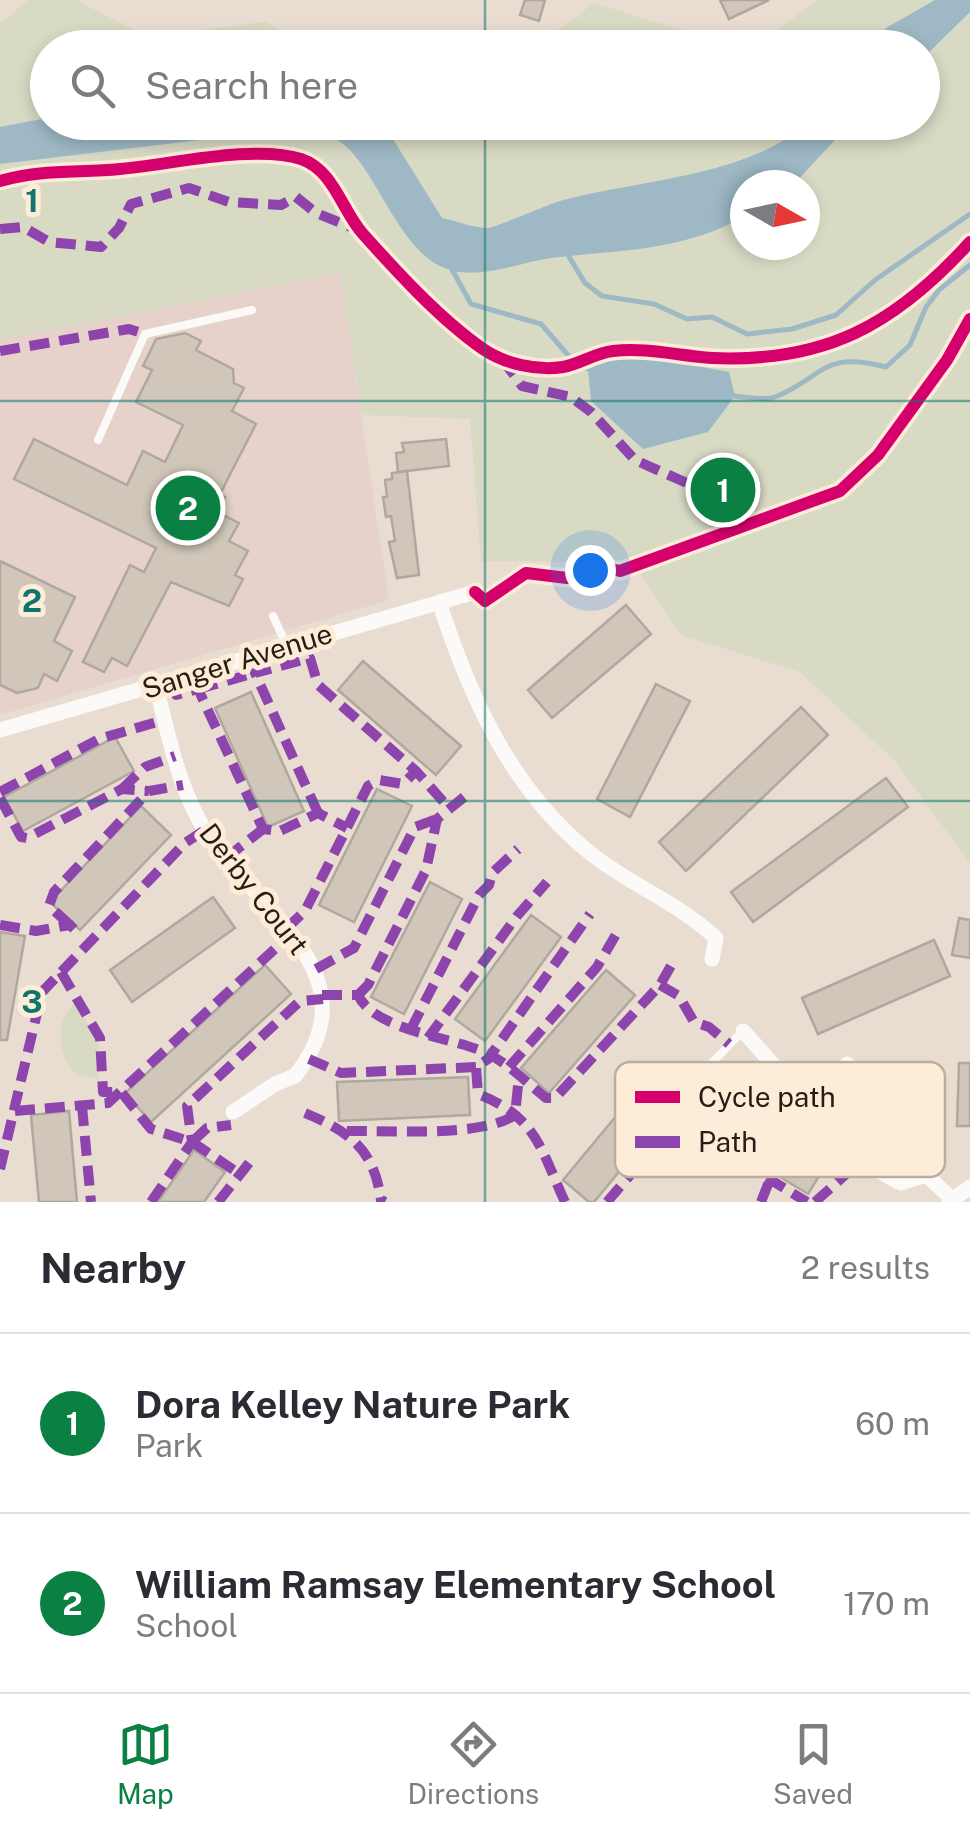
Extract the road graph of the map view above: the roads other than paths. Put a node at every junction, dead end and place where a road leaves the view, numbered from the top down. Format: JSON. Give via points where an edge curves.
{"nodes":[{"id":1,"x":252,"y":310,"type":"dead end"},
{"id":2,"x":98,"y":440,"type":"dead end"},
{"id":3,"x":474,"y":592,"type":"dead end"},
{"id":4,"x":439,"y":602,"type":"junction"},
{"id":5,"x":273,"y":616,"type":"dead end"},
{"id":6,"x":287,"y":646,"type":"junction"},
{"id":7,"x":156,"y":686,"type":"junction"},
{"id":8,"x":0,"y":730,"type":"edge"},
{"id":9,"x":712,"y":959,"type":"dead end"},
{"id":10,"x":743,"y":1031,"type":"joint"},
{"id":11,"x":713,"y":1062,"type":"edge"},
{"id":12,"x":772,"y":1062,"type":"edge"},
{"id":13,"x":233,"y":1112,"type":"dead end"},
{"id":14,"x":887,"y":1177,"type":"edge"},
{"id":15,"x":920,"y":1177,"type":"edge"},
{"id":16,"x":928,"y":1177,"type":"edge"},
{"id":17,"x":970,"y":1187,"type":"edge"},
{"id":18,"x":950,"y":1200,"type":"edge"}],
"edges":[{"from":1,"to":2,"type":"lane","via":[[145,334]]},
{"from":3,"to":4,"type":"street","name":"Sanger Avenue"},
{"from":4,"to":6,"type":"street","name":"Sanger Avenue"},
{"from":4,"to":9,"type":"street","via":[[483,720],[524,780],[592,854],[716,938]]},
{"from":5,"to":6,"type":"lane"},
{"from":6,"to":7,"type":"street","name":"Sanger Avenue"},
{"from":7,"to":8,"type":"street","name":"Sanger Avenue"},
{"from":7,"to":13,"type":"street","name":"Derby Court","via":[[187,798],[208,836],[302,945],[324,999],[321,1030],[295,1076]]},
{"from":10,"to":11,"type":"lane"},
{"from":10,"to":12,"type":"street"},
{"from":14,"to":15,"type":"street","via":[[901,1183]]},
{"from":16,"to":18,"type":"street"},
{"from":17,"to":18,"type":"street"}]}
